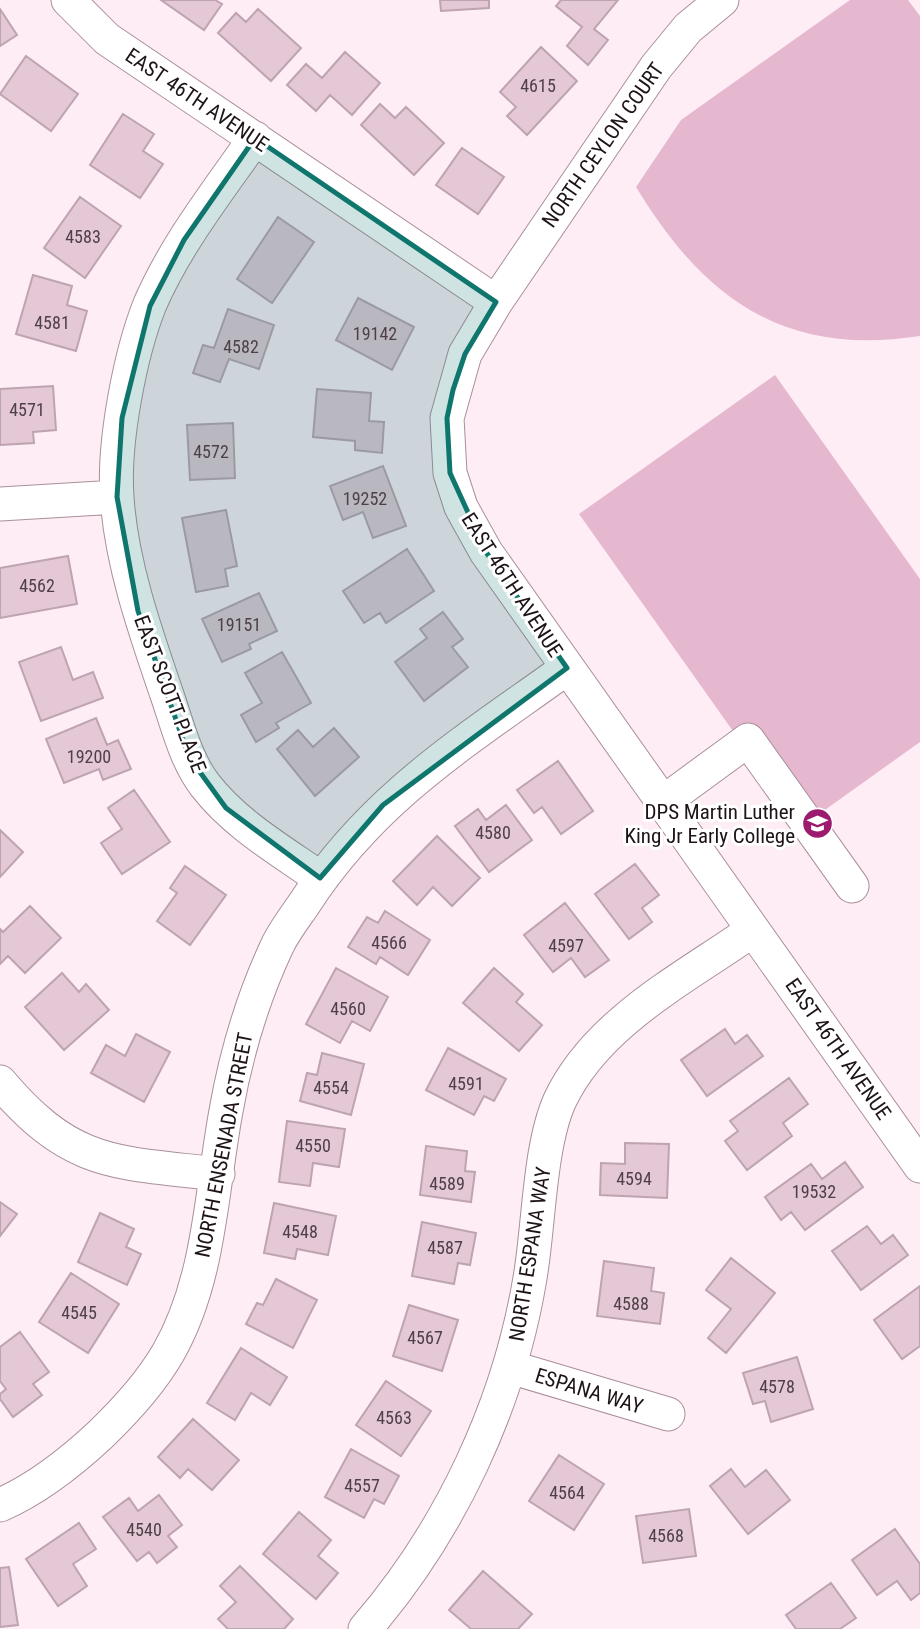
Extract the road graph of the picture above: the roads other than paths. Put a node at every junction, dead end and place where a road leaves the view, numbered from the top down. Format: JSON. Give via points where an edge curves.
{"nodes":[{"id":1,"x":68,"y":0,"type":"edge"},
{"id":2,"x":722,"y":0,"type":"edge"},
{"id":3,"x":255,"y":138,"type":"junction"},
{"id":4,"x":496,"y":302,"type":"junction"},
{"id":5,"x":117,"y":497,"type":"junction"},
{"id":6,"x":0,"y":504,"type":"edge"},
{"id":7,"x":567,"y":668,"type":"junction"},
{"id":8,"x":662,"y":803,"type":"junction"},
{"id":9,"x":320,"y":878,"type":"junction"},
{"id":10,"x":852,"y":886,"type":"dead end"},
{"id":11,"x":753,"y":930,"type":"junction"},
{"id":12,"x":0,"y":1082,"type":"edge"},
{"id":13,"x":920,"y":1166,"type":"edge"},
{"id":14,"x":218,"y":1174,"type":"junction"},
{"id":15,"x":510,"y":1367,"type":"junction"},
{"id":16,"x":668,"y":1414,"type":"dead end"},
{"id":17,"x":0,"y":1505,"type":"edge"},
{"id":18,"x":365,"y":1629,"type":"edge"}],
"edges":[{"from":1,"to":3,"type":"street","name":"EAST 46TH AVENUE","via":[[107,38]]},
{"from":2,"to":4,"type":"street","name":"NORTH CEYLON COURT","via":[[688,28],[656,67]]},
{"from":3,"to":4,"type":"street","name":"EAST 46TH AVENUE"},
{"from":3,"to":5,"type":"street","name":"EAST SCOTT PLACE","via":[[184,240],[150,306],[122,418]]},
{"from":4,"to":7,"type":"street","name":"EAST 46TH AVENUE","via":[[465,354],[453,390],[447,418],[450,473],[461,507],[486,552]]},
{"from":5,"to":6,"type":"street"},
{"from":5,"to":9,"type":"street","name":"EAST SCOTT PLACE","via":[[138,611],[189,757],[226,808]]},
{"from":7,"to":8,"type":"street","name":"EAST 46TH AVENUE"},
{"from":7,"to":9,"type":"street","name":"NORTH ENSENADA STREET","via":[[383,805]]},
{"from":8,"to":10,"type":"street","via":[[748,740]]},
{"from":8,"to":11,"type":"street","name":"EAST 46TH AVENUE"},
{"from":9,"to":14,"type":"street","name":"NORTH ENSENADA STREET","via":[[279,942],[256,996],[226,1113]]},
{"from":11,"to":13,"type":"street","name":"EAST 46TH AVENUE"},
{"from":11,"to":15,"type":"street","name":"NORTH ESPANA WAY","via":[[632,1014],[604,1041],[559,1101]]},
{"from":12,"to":14,"type":"street","via":[[52,1135],[81,1152],[112,1161]]},
{"from":14,"to":17,"type":"street","name":"NORTH ENSENADA STREET","via":[[196,1283],[168,1353],[118,1418],[88,1446],[52,1475]]},
{"from":15,"to":16,"type":"street","name":"ESPANA WAY"},
{"from":15,"to":18,"type":"street","name":"NORTH ESPANA WAY","via":[[491,1420],[445,1516],[390,1600]]}]}
